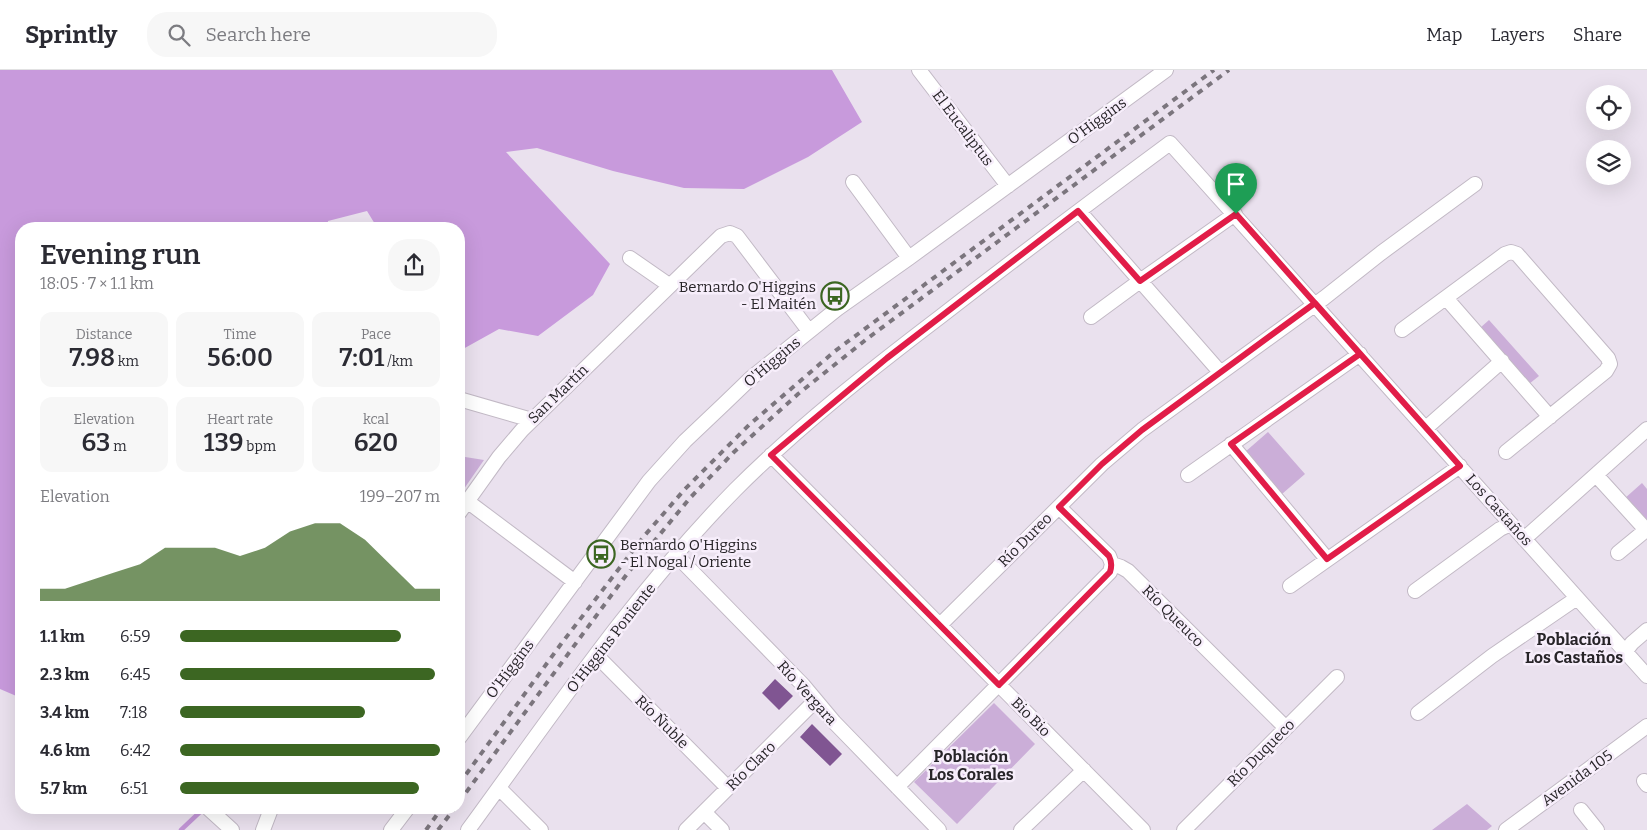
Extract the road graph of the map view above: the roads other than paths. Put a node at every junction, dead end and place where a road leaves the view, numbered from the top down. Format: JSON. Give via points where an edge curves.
{"nodes":[{"id":1,"x":919,"y":70,"type":"edge"},
{"id":2,"x":1166,"y":70,"type":"edge"},
{"id":3,"x":1170,"y":143,"type":"joint"},
{"id":4,"x":853,"y":182,"type":"dead end"},
{"id":5,"x":1475,"y":184,"type":"dead end"},
{"id":6,"x":1008,"y":186,"type":"junction"},
{"id":7,"x":1078,"y":211,"type":"junction"},
{"id":8,"x":1236,"y":214,"type":"junction"},
{"id":9,"x":630,"y":258,"type":"dead end"},
{"id":10,"x":909,"y":258,"type":"junction"},
{"id":11,"x":1140,"y":281,"type":"junction"},
{"id":12,"x":669,"y":285,"type":"junction"},
{"id":13,"x":1446,"y":298,"type":"junction"},
{"id":14,"x":1315,"y":303,"type":"junction"},
{"id":15,"x":1091,"y":318,"type":"dead end"},
{"id":16,"x":1402,"y":330,"type":"dead end"},
{"id":17,"x":808,"y":331,"type":"junction"},
{"id":18,"x":1360,"y":354,"type":"junction"},
{"id":19,"x":1502,"y":361,"type":"junction"},
{"id":20,"x":1220,"y":372,"type":"junction"},
{"id":21,"x":465,"y":401,"type":"edge"},
{"id":22,"x":1550,"y":416,"type":"junction"},
{"id":23,"x":532,"y":420,"type":"junction"},
{"id":24,"x":1426,"y":428,"type":"junction"},
{"id":25,"x":1647,"y":430,"type":"edge"},
{"id":26,"x":1231,"y":444,"type":"junction"},
{"id":27,"x":1506,"y":452,"type":"dead end"},
{"id":28,"x":771,"y":455,"type":"junction"},
{"id":29,"x":1460,"y":466,"type":"junction"},
{"id":30,"x":1188,"y":475,"type":"dead end"},
{"id":31,"x":1596,"y":475,"type":"junction"},
{"id":32,"x":465,"y":504,"type":"edge"},
{"id":33,"x":1059,"y":507,"type":"junction"},
{"id":34,"x":465,"y":508,"type":"edge"},
{"id":35,"x":1511,"y":524,"type":"junction"},
{"id":36,"x":1646,"y":530,"type":"edge"},
{"id":37,"x":1524,"y":539,"type":"junction"},
{"id":38,"x":1618,"y":553,"type":"dead end"},
{"id":39,"x":676,"y":556,"type":"junction"},
{"id":40,"x":1327,"y":559,"type":"junction"},
{"id":41,"x":1112,"y":564,"type":"junction"},
{"id":42,"x":575,"y":582,"type":"junction"},
{"id":43,"x":1290,"y":586,"type":"dead end"},
{"id":44,"x":1415,"y":590,"type":"dead end"},
{"id":45,"x":1577,"y":598,"type":"junction"},
{"id":46,"x":940,"y":625,"type":"junction"},
{"id":47,"x":1647,"y":630,"type":"edge"},
{"id":48,"x":1626,"y":652,"type":"junction"},
{"id":49,"x":596,"y":655,"type":"junction"},
{"id":50,"x":1647,"y":676,"type":"edge"},
{"id":51,"x":1337,"y":677,"type":"dead end"},
{"id":52,"x":999,"y":685,"type":"junction"},
{"id":53,"x":815,"y":701,"type":"junction"},
{"id":54,"x":1418,"y":713,"type":"dead end"},
{"id":55,"x":1647,"y":726,"type":"edge"},
{"id":56,"x":1286,"y":728,"type":"junction"},
{"id":57,"x":465,"y":730,"type":"edge"},
{"id":58,"x":1084,"y":770,"type":"junction"},
{"id":59,"x":898,"y":787,"type":"junction"},
{"id":60,"x":499,"y":788,"type":"junction"},
{"id":61,"x":728,"y":788,"type":"junction"},
{"id":62,"x":1581,"y":810,"type":"dead end"},
{"id":63,"x":704,"y":812,"type":"junction"},
{"id":64,"x":214,"y":814,"type":"edge"},
{"id":65,"x":269,"y":814,"type":"edge"},
{"id":66,"x":403,"y":814,"type":"edge"},
{"id":67,"x":935,"y":829,"type":"edge"},
{"id":68,"x":232,"y":830,"type":"edge"},
{"id":69,"x":262,"y":830,"type":"edge"},
{"id":70,"x":391,"y":830,"type":"edge"},
{"id":71,"x":468,"y":830,"type":"edge"},
{"id":72,"x":541,"y":830,"type":"edge"},
{"id":73,"x":686,"y":830,"type":"edge"},
{"id":74,"x":722,"y":830,"type":"edge"},
{"id":75,"x":1021,"y":830,"type":"edge"},
{"id":76,"x":1143,"y":830,"type":"edge"},
{"id":77,"x":1184,"y":830,"type":"edge"},
{"id":78,"x":1506,"y":830,"type":"edge"},
{"id":79,"x":1597,"y":830,"type":"edge"}],
"edges":[{"from":1,"to":6,"type":"street","name":"El Eucaliptus"},
{"from":2,"to":6,"type":"street","name":"O'Higgins"},
{"from":3,"to":7,"type":"street","name":"O'Higgins Poniente"},
{"from":3,"to":8,"type":"street","name":"Los Castaños"},
{"from":4,"to":10,"type":"street"},
{"from":5,"to":14,"type":"street","name":"Río Dureo"},
{"from":6,"to":10,"type":"street","name":"O'Higgins"},
{"from":7,"to":11,"type":"street"},
{"from":7,"to":28,"type":"street","name":"O'Higgins Poniente","via":[[887,358]]},
{"from":8,"to":11,"type":"street"},
{"from":8,"to":14,"type":"street","name":"Los Castaños"},
{"from":9,"to":12,"type":"street"},
{"from":10,"to":17,"type":"street","name":"O'Higgins"},
{"from":11,"to":15,"type":"street"},
{"from":11,"to":20,"type":"street"},
{"from":12,"to":17,"type":"street","name":"San Martín","via":[[718,237],[730,233],[739,239]]},
{"from":12,"to":23,"type":"street","name":"San Martín"},
{"from":13,"to":16,"type":"street"},
{"from":13,"to":19,"type":"street"},
{"from":13,"to":22,"type":"street","via":[[1505,254],[1517,254],[1610,364],[1606,371]]},
{"from":14,"to":18,"type":"street","name":"Los Castaños"},
{"from":14,"to":20,"type":"street","name":"Río Dureo"},
{"from":17,"to":42,"type":"street","name":"O'Higgins","via":[[752,378],[673,454],[649,481]]},
{"from":18,"to":24,"type":"street","name":"Los Castaños"},
{"from":18,"to":26,"type":"street"},
{"from":19,"to":22,"type":"street"},
{"from":19,"to":24,"type":"street"},
{"from":20,"to":33,"type":"street","name":"Río Dureo","via":[[1134,437]]},
{"from":21,"to":23,"type":"street"},
{"from":22,"to":27,"type":"street"},
{"from":23,"to":32,"type":"street","name":"San Martín","via":[[503,451]]},
{"from":24,"to":29,"type":"street","name":"Los Castaños"},
{"from":25,"to":31,"type":"street"},
{"from":26,"to":30,"type":"street"},
{"from":26,"to":40,"type":"street"},
{"from":28,"to":39,"type":"street","name":"O'Higgins Poniente"},
{"from":28,"to":46,"type":"street","name":"Bio Bio"},
{"from":29,"to":35,"type":"street","name":"Los Castaños"},
{"from":29,"to":40,"type":"street"},
{"from":31,"to":36,"type":"street"},
{"from":31,"to":37,"type":"street"},
{"from":33,"to":41,"type":"street","name":"Río Queuco","via":[[1109,556]]},
{"from":33,"to":46,"type":"street","name":"Río Dureo"},
{"from":34,"to":42,"type":"street"},
{"from":35,"to":37,"type":"street","name":"Los Castaños"},
{"from":35,"to":44,"type":"street"},
{"from":36,"to":38,"type":"street"},
{"from":37,"to":45,"type":"street","name":"Los Castaños"},
{"from":39,"to":49,"type":"street","name":"O'Higgins Poniente"},
{"from":39,"to":53,"type":"street","name":"Río Vergara"},
{"from":40,"to":43,"type":"street"},
{"from":41,"to":52,"type":"street","via":[[1110,572]]},
{"from":41,"to":56,"type":"street","name":"Río Queuco","via":[[1128,571]]},
{"from":42,"to":57,"type":"street","name":"O'Higgins"},
{"from":45,"to":48,"type":"street","name":"Los Castaños"},
{"from":45,"to":54,"type":"street","via":[[1492,656]]},
{"from":46,"to":52,"type":"street","name":"Bio Bio"},
{"from":47,"to":48,"type":"street"},
{"from":48,"to":50,"type":"street","name":"Los Castaños"},
{"from":49,"to":60,"type":"street","name":"O'Higgins Poniente"},
{"from":49,"to":61,"type":"street","name":"Río Ñuble"},
{"from":51,"to":56,"type":"street","name":"Río Duqueco"},
{"from":52,"to":58,"type":"street","name":"Bio Bio"},
{"from":52,"to":59,"type":"street"},
{"from":53,"to":59,"type":"street","name":"Río Vergara"},
{"from":53,"to":61,"type":"street","name":"Río Claro"},
{"from":55,"to":78,"type":"street","name":"Avenida 105"},
{"from":56,"to":77,"type":"street","name":"Río Duqueco"},
{"from":58,"to":75,"type":"street"},
{"from":58,"to":76,"type":"street","name":"Bio Bio"},
{"from":59,"to":67,"type":"street","name":"Río Vergara"},
{"from":60,"to":71,"type":"street","name":"O'Higgins Poniente"},
{"from":60,"to":72,"type":"street"},
{"from":61,"to":63,"type":"street","name":"Río Claro"},
{"from":62,"to":79,"type":"street"},
{"from":63,"to":73,"type":"street","name":"Río Claro"},
{"from":63,"to":74,"type":"street"},
{"from":64,"to":68,"type":"street"},
{"from":65,"to":69,"type":"street"},
{"from":66,"to":70,"type":"street"}]}
